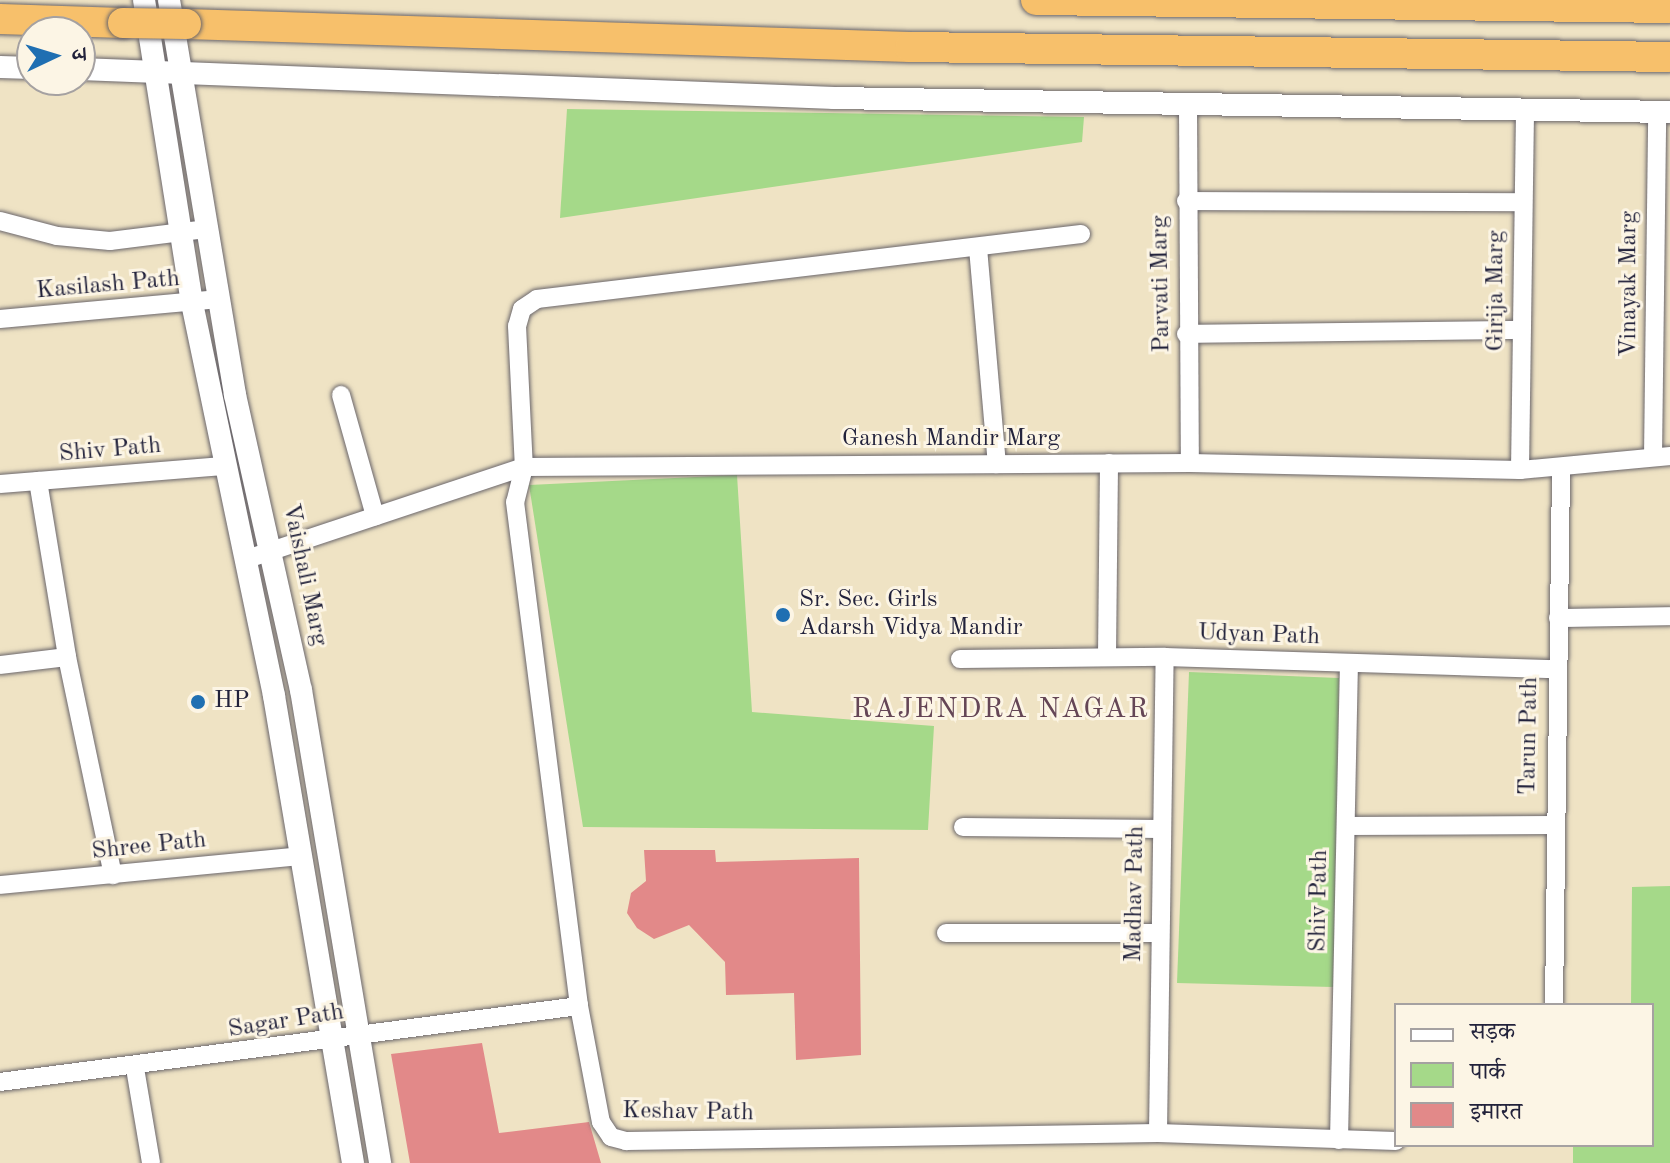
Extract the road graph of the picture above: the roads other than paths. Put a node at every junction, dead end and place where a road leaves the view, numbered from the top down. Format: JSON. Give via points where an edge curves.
{"nodes":[{"id":1,"x":144,"y":0,"type":"edge"},
{"id":2,"x":1036,"y":0,"type":"edge"},
{"id":3,"x":1670,"y":8,"type":"edge"},
{"id":4,"x":177,"y":12,"type":"edge"},
{"id":5,"x":0,"y":19,"type":"edge"},
{"id":6,"x":1670,"y":57,"type":"edge"},
{"id":7,"x":96,"y":70,"type":"edge"},
{"id":8,"x":155,"y":74,"type":"junction"},
{"id":9,"x":180,"y":74,"type":"junction"},
{"id":10,"x":1188,"y":105,"type":"junction"},
{"id":11,"x":1525,"y":112,"type":"junction"},
{"id":12,"x":1664,"y":112,"type":"edge"},
{"id":13,"x":1186,"y":201,"type":"junction"},
{"id":14,"x":1521,"y":202,"type":"junction"},
{"id":15,"x":1662,"y":205,"type":"edge"},
{"id":16,"x":0,"y":221,"type":"edge"},
{"id":17,"x":207,"y":229,"type":"junction"},
{"id":18,"x":1081,"y":234,"type":"dead end"},
{"id":19,"x":180,"y":235,"type":"junction"},
{"id":20,"x":978,"y":248,"type":"junction"},
{"id":21,"x":219,"y":299,"type":"junction"},
{"id":22,"x":192,"y":303,"type":"junction"},
{"id":23,"x":0,"y":319,"type":"edge"},
{"id":24,"x":1521,"y":330,"type":"junction"},
{"id":25,"x":1186,"y":334,"type":"junction"},
{"id":26,"x":1662,"y":342,"type":"edge"},
{"id":27,"x":341,"y":395,"type":"dead end"},
{"id":28,"x":1662,"y":456,"type":"edge"},
{"id":29,"x":1109,"y":463,"type":"junction"},
{"id":30,"x":1190,"y":463,"type":"junction"},
{"id":31,"x":997,"y":464,"type":"junction"},
{"id":32,"x":223,"y":466,"type":"junction"},
{"id":33,"x":524,"y":467,"type":"junction"},
{"id":34,"x":1561,"y":467,"type":"junction"},
{"id":35,"x":1520,"y":470,"type":"junction"},
{"id":36,"x":38,"y":481,"type":"junction"},
{"id":37,"x":0,"y":484,"type":"edge"},
{"id":38,"x":375,"y":516,"type":"junction"},
{"id":39,"x":274,"y":551,"type":"junction"},
{"id":40,"x":247,"y":559,"type":"junction"},
{"id":41,"x":1670,"y":616,"type":"edge"},
{"id":42,"x":1558,"y":618,"type":"junction"},
{"id":43,"x":1107,"y":656,"type":"junction"},
{"id":44,"x":67,"y":657,"type":"junction"},
{"id":45,"x":1165,"y":657,"type":"junction"},
{"id":46,"x":960,"y":659,"type":"dead end"},
{"id":47,"x":1349,"y":664,"type":"junction"},
{"id":48,"x":0,"y":665,"type":"edge"},
{"id":49,"x":1555,"y":669,"type":"junction"},
{"id":50,"x":301,"y":690,"type":"junction"},
{"id":51,"x":274,"y":696,"type":"junction"},
{"id":52,"x":1553,"y":825,"type":"junction"},
{"id":53,"x":1346,"y":826,"type":"junction"},
{"id":54,"x":963,"y":827,"type":"dead end"},
{"id":55,"x":1161,"y":829,"type":"junction"},
{"id":56,"x":302,"y":856,"type":"junction"},
{"id":57,"x":113,"y":875,"type":"junction"},
{"id":58,"x":0,"y":885,"type":"edge"},
{"id":59,"x":946,"y":933,"type":"dead end"},
{"id":60,"x":1158,"y":933,"type":"junction"},
{"id":61,"x":1554,"y":1003,"type":"edge"},
{"id":62,"x":579,"y":1006,"type":"junction"},
{"id":63,"x":360,"y":1035,"type":"junction"},
{"id":64,"x":334,"y":1040,"type":"junction"},
{"id":65,"x":135,"y":1068,"type":"junction"},
{"id":66,"x":0,"y":1082,"type":"edge"},
{"id":67,"x":1158,"y":1133,"type":"junction"},
{"id":68,"x":1339,"y":1140,"type":"junction"},
{"id":69,"x":1394,"y":1141,"type":"edge"},
{"id":70,"x":151,"y":1163,"type":"edge"},
{"id":71,"x":353,"y":1163,"type":"edge"},
{"id":72,"x":380,"y":1163,"type":"edge"}],
"edges":[{"from":1,"to":8,"type":"street"},
{"from":2,"to":3,"type":"highway"},
{"from":4,"to":5,"type":"highway","bridge":true,"via":[[123,23]]},
{"from":4,"to":6,"type":"highway","via":[[910,47]]},
{"from":4,"to":9,"type":"street","name":"Vaishali Marg"},
{"from":7,"to":8,"type":"street"},
{"from":8,"to":9,"type":"street"},
{"from":8,"to":19,"type":"street"},
{"from":9,"to":10,"type":"street"},
{"from":9,"to":17,"type":"street","name":"Vaishali Marg"},
{"from":10,"to":11,"type":"street"},
{"from":10,"to":13,"type":"street","name":"Parvati Marg"},
{"from":11,"to":12,"type":"street"},
{"from":11,"to":14,"type":"street","name":"Girija Marg"},
{"from":12,"to":15,"type":"street","name":"Vinayak Marg"},
{"from":13,"to":14,"type":"street"},
{"from":13,"to":25,"type":"street","name":"Parvati Marg"},
{"from":14,"to":24,"type":"street","name":"Girija Marg"},
{"from":15,"to":26,"type":"street","name":"Vinayak Marg"},
{"from":16,"to":19,"type":"street","via":[[57,236],[110,241]]},
{"from":17,"to":19,"type":"street"},
{"from":17,"to":21,"type":"street","name":"Vaishali Marg"},
{"from":18,"to":20,"type":"street","name":"Keshav Path"},
{"from":19,"to":22,"type":"street"},
{"from":20,"to":31,"type":"street"},
{"from":20,"to":33,"type":"street","name":"Keshav Path","via":[[537,299],[522,309],[517,326]]},
{"from":21,"to":22,"type":"street","name":"Kasilash Path"},
{"from":21,"to":39,"type":"street","name":"Vaishali Marg","via":[[235,395]]},
{"from":22,"to":23,"type":"street","name":"Kasilash Path"},
{"from":22,"to":32,"type":"street"},
{"from":24,"to":25,"type":"street"},
{"from":24,"to":35,"type":"street","name":"Girija Marg"},
{"from":25,"to":30,"type":"street","name":"Parvati Marg"},
{"from":26,"to":28,"type":"street","name":"Vinayak Marg"},
{"from":27,"to":38,"type":"street"},
{"from":28,"to":34,"type":"street","name":"Ganesh Mandir Marg"},
{"from":29,"to":30,"type":"street","name":"Ganesh Mandir Marg"},
{"from":29,"to":31,"type":"street","name":"Ganesh Mandir Marg"},
{"from":29,"to":43,"type":"street"},
{"from":30,"to":35,"type":"street","name":"Ganesh Mandir Marg"},
{"from":31,"to":33,"type":"street","name":"Ganesh Mandir Marg"},
{"from":32,"to":36,"type":"street","name":"Shiv Path"},
{"from":32,"to":40,"type":"street"},
{"from":33,"to":38,"type":"street","name":"Ganesh Mandir Marg"},
{"from":33,"to":62,"type":"street","name":"Keshav Path","via":[[515,502]]},
{"from":34,"to":35,"type":"street","name":"Ganesh Mandir Marg"},
{"from":34,"to":42,"type":"street","name":"Tarun Path"},
{"from":36,"to":37,"type":"street","name":"Shiv Path"},
{"from":36,"to":44,"type":"street"},
{"from":38,"to":39,"type":"street","name":"Ganesh Mandir Marg"},
{"from":39,"to":40,"type":"street","name":"Ganesh Mandir Marg"},
{"from":39,"to":50,"type":"street","name":"Vaishali Marg"},
{"from":40,"to":51,"type":"street"},
{"from":41,"to":42,"type":"street"},
{"from":42,"to":49,"type":"street","name":"Tarun Path"},
{"from":43,"to":45,"type":"street","name":"Udyan Path"},
{"from":43,"to":46,"type":"street","name":"Udyan Path"},
{"from":44,"to":48,"type":"street"},
{"from":44,"to":57,"type":"street"},
{"from":45,"to":47,"type":"street","name":"Udyan Path"},
{"from":45,"to":55,"type":"street","name":"Madhav Path"},
{"from":47,"to":49,"type":"street","name":"Udyan Path"},
{"from":47,"to":53,"type":"street","name":"Shiv Path"},
{"from":49,"to":52,"type":"street","name":"Tarun Path"},
{"from":50,"to":51,"type":"street"},
{"from":50,"to":63,"type":"street","name":"Vaishali Marg"},
{"from":51,"to":56,"type":"street"},
{"from":52,"to":53,"type":"street"},
{"from":52,"to":61,"type":"street","name":"Tarun Path"},
{"from":53,"to":68,"type":"street","name":"Shiv Path"},
{"from":54,"to":55,"type":"street"},
{"from":55,"to":60,"type":"street","name":"Madhav Path"},
{"from":56,"to":57,"type":"street","name":"Shree Path"},
{"from":56,"to":64,"type":"street"},
{"from":57,"to":58,"type":"street","name":"Shree Path"},
{"from":59,"to":60,"type":"street"},
{"from":60,"to":67,"type":"street","name":"Madhav Path"},
{"from":62,"to":63,"type":"street","name":"Sagar Path"},
{"from":62,"to":67,"type":"street","name":"Keshav Path","via":[[601,1122],[611,1137],[626,1141]]},
{"from":63,"to":64,"type":"street","name":"Sagar Path"},
{"from":63,"to":72,"type":"street","name":"Vaishali Marg"},
{"from":64,"to":65,"type":"street","name":"Sagar Path"},
{"from":64,"to":71,"type":"street"},
{"from":65,"to":66,"type":"street","name":"Sagar Path"},
{"from":65,"to":70,"type":"street"},
{"from":67,"to":68,"type":"street","name":"Keshav Path"},
{"from":68,"to":69,"type":"street","name":"Keshav Path"}]}
